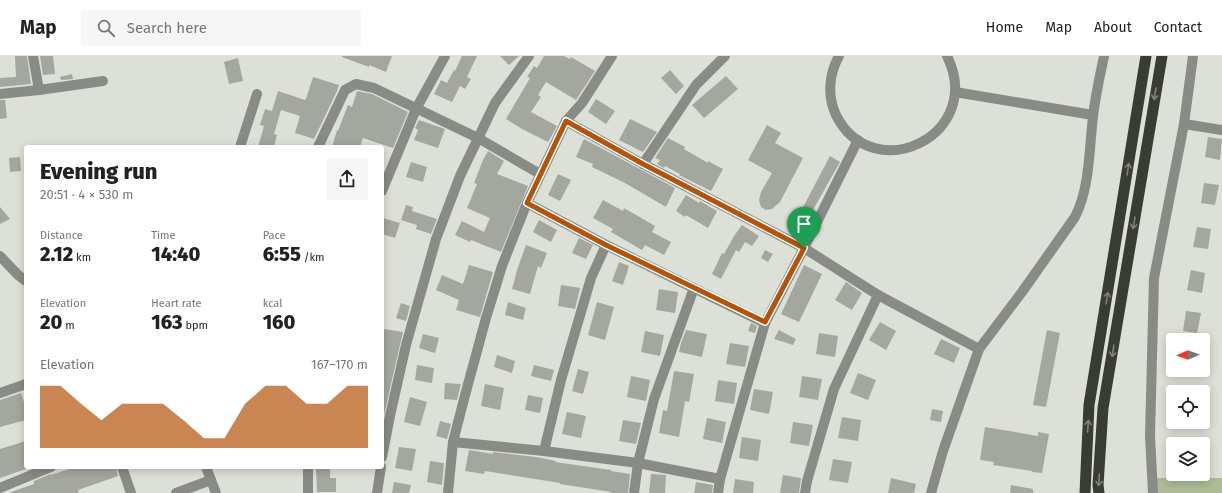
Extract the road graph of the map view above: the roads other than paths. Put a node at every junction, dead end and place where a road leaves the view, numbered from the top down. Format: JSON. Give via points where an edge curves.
{"nodes":[{"id":1,"x":33,"y":56,"type":"edge"},
{"id":2,"x":445,"y":56,"type":"edge"},
{"id":3,"x":529,"y":56,"type":"edge"},
{"id":4,"x":612,"y":56,"type":"edge"},
{"id":5,"x":725,"y":56,"type":"edge"},
{"id":6,"x":839,"y":56,"type":"edge"},
{"id":7,"x":946,"y":56,"type":"edge"},
{"id":8,"x":1104,"y":56,"type":"edge"},
{"id":9,"x":1146,"y":56,"type":"edge"},
{"id":10,"x":1162,"y":56,"type":"edge"},
{"id":11,"x":1193,"y":56,"type":"edge"},
{"id":12,"x":103,"y":81,"type":"dead end"},
{"id":13,"x":38,"y":90,"type":"junction"},
{"id":14,"x":955,"y":92,"type":"junction"},
{"id":15,"x":0,"y":94,"type":"edge"},
{"id":16,"x":257,"y":94,"type":"dead end"},
{"id":17,"x":416,"y":108,"type":"junction"},
{"id":18,"x":1093,"y":115,"type":"junction"},
{"id":19,"x":566,"y":121,"type":"junction"},
{"id":20,"x":1184,"y":124,"type":"junction"},
{"id":21,"x":1222,"y":130,"type":"edge"},
{"id":22,"x":478,"y":138,"type":"junction"},
{"id":23,"x":858,"y":140,"type":"junction"},
{"id":24,"x":241,"y":145,"type":"edge"},
{"id":25,"x":319,"y":145,"type":"edge"},
{"id":26,"x":643,"y":164,"type":"junction"},
{"id":27,"x":540,"y":174,"type":"junction"},
{"id":28,"x":384,"y":186,"type":"edge"},
{"id":29,"x":527,"y":203,"type":"junction"},
{"id":30,"x":606,"y":245,"type":"junction"},
{"id":31,"x":804,"y":248,"type":"junction"},
{"id":32,"x":0,"y":256,"type":"edge"},
{"id":33,"x":24,"y":280,"type":"edge"},
{"id":34,"x":694,"y":288,"type":"junction"},
{"id":35,"x":878,"y":295,"type":"junction"},
{"id":36,"x":765,"y":322,"type":"junction"},
{"id":37,"x":979,"y":349,"type":"junction"},
{"id":38,"x":24,"y":385,"type":"edge"},
{"id":39,"x":0,"y":393,"type":"edge"},
{"id":40,"x":453,"y":442,"type":"junction"},
{"id":41,"x":384,"y":446,"type":"edge"},
{"id":42,"x":544,"y":451,"type":"junction"},
{"id":43,"x":638,"y":463,"type":"junction"},
{"id":44,"x":46,"y":469,"type":"edge"},
{"id":45,"x":123,"y":469,"type":"edge"},
{"id":46,"x":207,"y":469,"type":"edge"},
{"id":47,"x":308,"y":469,"type":"edge"},
{"id":48,"x":381,"y":469,"type":"edge"},
{"id":49,"x":720,"y":479,"type":"junction"},
{"id":50,"x":211,"y":480,"type":"junction"},
{"id":51,"x":0,"y":488,"type":"edge"},
{"id":52,"x":131,"y":493,"type":"edge"},
{"id":53,"x":176,"y":493,"type":"edge"},
{"id":54,"x":216,"y":493,"type":"edge"},
{"id":55,"x":308,"y":493,"type":"edge"},
{"id":56,"x":378,"y":493,"type":"edge"},
{"id":57,"x":448,"y":493,"type":"edge"},
{"id":58,"x":634,"y":493,"type":"edge"},
{"id":59,"x":718,"y":493,"type":"edge"},
{"id":60,"x":805,"y":493,"type":"edge"},
{"id":61,"x":931,"y":493,"type":"edge"},
{"id":62,"x":1085,"y":493,"type":"edge"},
{"id":63,"x":1099,"y":493,"type":"edge"},
{"id":64,"x":1153,"y":493,"type":"edge"}],
"edges":[{"from":1,"to":13,"type":"street"},
{"from":2,"to":17,"type":"street"},
{"from":3,"to":22,"type":"street","via":[[495,103]]},
{"from":4,"to":19,"type":"street","via":[[582,103]]},
{"from":5,"to":26,"type":"street","via":[[696,85]]},
{"from":6,"to":23,"type":"street","via":[[830,83],[832,102],[844,127]]},
{"from":7,"to":14,"type":"street","via":[[953,73]]},
{"from":8,"to":18,"type":"street"},
{"from":62,"to":9,"type":"highway","one_way":true,"via":[[1089,405]]},
{"from":10,"to":63,"type":"highway","one_way":true,"via":[[1103,408]]},
{"from":11,"to":20,"type":"street"},
{"from":12,"to":13,"type":"street"},
{"from":13,"to":15,"type":"street"},
{"from":14,"to":18,"type":"street"},
{"from":14,"to":23,"type":"street","via":[[951,110],[942,126],[920,144],[888,150],[875,148]]},
{"from":16,"to":24,"type":"street"},
{"from":17,"to":22,"type":"street"},
{"from":17,"to":25,"type":"street","via":[[374,88],[356,84],[345,90]]},
{"from":17,"to":28,"type":"street"},
{"from":18,"to":37,"type":"street","via":[[1087,176],[1075,217]]},
{"from":19,"to":26,"type":"street"},
{"from":19,"to":27,"type":"street"},
{"from":20,"to":21,"type":"street"},
{"from":20,"to":64,"type":"street","via":[[1154,278],[1150,436]]},
{"from":22,"to":27,"type":"street"},
{"from":22,"to":41,"type":"street","via":[[460,176],[436,239],[406,345]]},
{"from":23,"to":31,"type":"street"},
{"from":26,"to":31,"type":"street"},
{"from":27,"to":29,"type":"street"},
{"from":29,"to":30,"type":"street"},
{"from":29,"to":40,"type":"street","via":[[502,266]]},
{"from":30,"to":34,"type":"street"},
{"from":30,"to":42,"type":"street","via":[[589,285],[561,380]]},
{"from":31,"to":35,"type":"street"},
{"from":31,"to":36,"type":"street"},
{"from":32,"to":33,"type":"street"},
{"from":34,"to":36,"type":"street"},
{"from":34,"to":43,"type":"street","via":[[654,399]]},
{"from":35,"to":37,"type":"street"},
{"from":35,"to":60,"type":"street","via":[[834,389]]},
{"from":36,"to":49,"type":"street"},
{"from":37,"to":61,"type":"street"},
{"from":38,"to":39,"type":"street"},
{"from":40,"to":42,"type":"street"},
{"from":40,"to":57,"type":"street"},
{"from":42,"to":43,"type":"street"},
{"from":43,"to":49,"type":"street"},
{"from":43,"to":58,"type":"street"},
{"from":44,"to":51,"type":"street"},
{"from":45,"to":52,"type":"street"},
{"from":46,"to":50,"type":"street"},
{"from":47,"to":55,"type":"street"},
{"from":48,"to":56,"type":"street"},
{"from":49,"to":59,"type":"street"},
{"from":50,"to":53,"type":"street"},
{"from":50,"to":54,"type":"street"}]}
